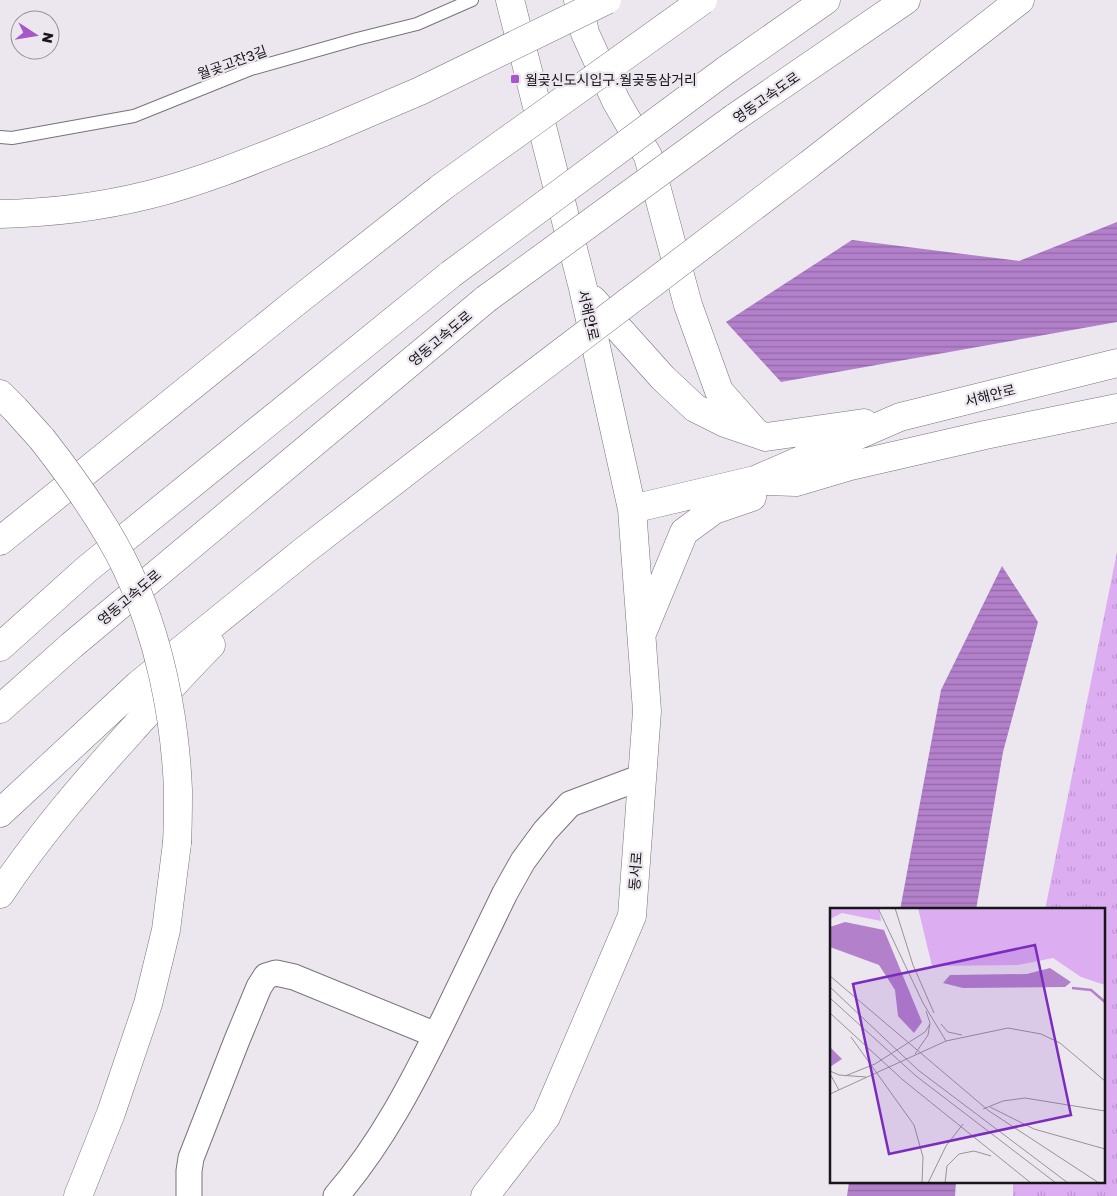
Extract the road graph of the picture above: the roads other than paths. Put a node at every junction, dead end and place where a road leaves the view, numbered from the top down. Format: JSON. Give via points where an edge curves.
{"nodes":[{"id":1,"x":472,"y":0,"type":"edge"},
{"id":2,"x":510,"y":0,"type":"edge"},
{"id":3,"x":578,"y":0,"type":"edge"},
{"id":4,"x":607,"y":0,"type":"edge"},
{"id":5,"x":703,"y":0,"type":"edge"},
{"id":6,"x":826,"y":0,"type":"edge"},
{"id":7,"x":906,"y":0,"type":"edge"},
{"id":8,"x":1020,"y":0,"type":"edge"},
{"id":9,"x":0,"y":137,"type":"edge"},
{"id":10,"x":0,"y":214,"type":"edge"},
{"id":11,"x":583,"y":288,"type":"junction"},
{"id":12,"x":1117,"y":363,"type":"edge"},
{"id":13,"x":0,"y":394,"type":"edge"},
{"id":14,"x":1117,"y":408,"type":"edge"},
{"id":15,"x":900,"y":418,"type":"junction"},
{"id":16,"x":757,"y":434,"type":"junction"},
{"id":17,"x":754,"y":480,"type":"junction"},
{"id":18,"x":796,"y":482,"type":"junction"},
{"id":19,"x":632,"y":509,"type":"junction"},
{"id":20,"x":0,"y":541,"type":"edge"},
{"id":21,"x":306,"y":550,"type":"junction"},
{"id":22,"x":641,"y":637,"type":"junction"},
{"id":23,"x":0,"y":647,"type":"edge"},
{"id":24,"x":0,"y":709,"type":"edge"},
{"id":25,"x":642,"y":777,"type":"junction"},
{"id":26,"x":0,"y":813,"type":"edge"},
{"id":27,"x":0,"y":894,"type":"edge"},
{"id":28,"x":436,"y":1035,"type":"junction"},
{"id":29,"x":78,"y":1196,"type":"edge"},
{"id":30,"x":189,"y":1196,"type":"edge"},
{"id":31,"x":336,"y":1196,"type":"edge"},
{"id":32,"x":485,"y":1196,"type":"edge"}],
"edges":[{"from":1,"to":9,"type":"lane","name":"월곶고잔3길","via":[[417,24],[251,69],[134,116],[12,138]]},
{"from":2,"to":11,"type":"main road","name":"서해안로"},
{"from":3,"to":16,"type":"main road","via":[[585,33],[616,101],[648,156],[688,305],[719,391]]},
{"from":4,"to":10,"type":"main road","bridge":true,"via":[[420,91],[324,132],[189,183],[97,206]]},
{"from":5,"to":20,"type":"main road","bridge":true,"via":[[442,187]]},
{"from":6,"to":23,"type":"main road","bridge":true,"via":[[451,274],[87,569]]},
{"from":7,"to":24,"type":"main road","name":"영동고속도로","bridge":true,"via":[[734,118],[486,299]]},
{"from":8,"to":21,"type":"main road","bridge":true},
{"from":11,"to":16,"type":"main road","via":[[663,378],[695,408]]},
{"from":11,"to":19,"type":"main road","name":"서해안로"},
{"from":12,"to":15,"type":"main road","name":"서해안로"},
{"from":13,"to":29,"type":"main road","bridge":true,"via":[[42,439],[86,499],[127,569],[151,628],[175,748],[178,843],[166,930],[148,1004],[111,1113]]},
{"from":14,"to":18,"type":"main road","name":"서해안로","via":[[850,466]]},
{"from":15,"to":16,"type":"main road","via":[[766,437]]},
{"from":15,"to":17,"type":"main road","name":"서해안로"},
{"from":17,"to":18,"type":"main road","name":"서해안로"},
{"from":17,"to":19,"type":"main road","name":"서해안로"},
{"from":18,"to":22,"type":"main road","via":[[714,510],[684,532]]},
{"from":19,"to":22,"type":"main road","name":"동서로"},
{"from":21,"to":26,"type":"main road","via":[[138,685]]},
{"from":21,"to":27,"type":"main road","via":[[192,663],[96,771],[23,860]]},
{"from":22,"to":25,"type":"main road","name":"동서로","via":[[647,711]]},
{"from":25,"to":28,"type":"street","via":[[570,804],[545,831],[504,893]]},
{"from":25,"to":32,"type":"main road","name":"동서로","via":[[632,916],[546,1117]]},
{"from":28,"to":30,"type":"street","via":[[294,977],[276,973],[266,976],[236,1040],[191,1158]]},
{"from":28,"to":31,"type":"street","via":[[379,1139]]}]}
